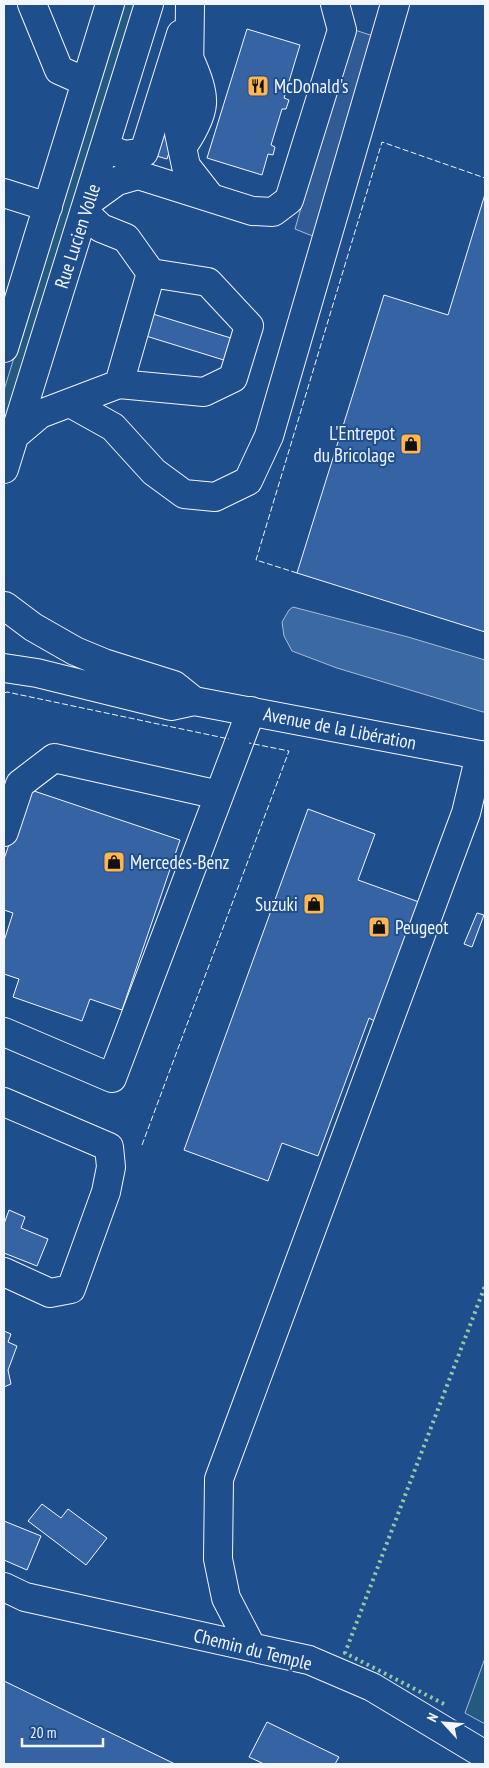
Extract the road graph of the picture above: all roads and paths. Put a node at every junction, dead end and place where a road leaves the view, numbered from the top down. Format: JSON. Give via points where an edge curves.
{"nodes":[{"id":1,"x":32,"y":4,"type":"edge"},
{"id":2,"x":110,"y":4,"type":"edge"},
{"id":3,"x":150,"y":4,"type":"edge"},
{"id":4,"x":335,"y":4,"type":"edge"},
{"id":5,"x":356,"y":4,"type":"edge"},
{"id":6,"x":395,"y":4,"type":"edge"},
{"id":7,"x":191,"y":5,"type":"edge"},
{"id":8,"x":342,"y":30,"type":"junction"},
{"id":9,"x":86,"y":82,"type":"junction"},
{"id":10,"x":104,"y":148,"type":"junction"},
{"id":11,"x":4,"y":193,"type":"edge"},
{"id":12,"x":211,"y":198,"type":"junction"},
{"id":13,"x":48,"y":206,"type":"junction"},
{"id":14,"x":86,"y":207,"type":"junction"},
{"id":15,"x":151,"y":273,"type":"junction"},
{"id":16,"x":4,"y":348,"type":"edge"},
{"id":17,"x":119,"y":384,"type":"junction"},
{"id":18,"x":70,"y":402,"type":"junction"},
{"id":19,"x":14,"y":436,"type":"junction"},
{"id":20,"x":4,"y":469,"type":"edge"},
{"id":21,"x":4,"y":614,"type":"edge"},
{"id":22,"x":4,"y":668,"type":"edge"},
{"id":23,"x":194,"y":702,"type":"junction"},
{"id":24,"x":251,"y":711,"type":"junction"},
{"id":25,"x":483,"y":756,"type":"edge"},
{"id":26,"x":219,"y":795,"type":"junction"},
{"id":27,"x":4,"y":832,"type":"edge"},
{"id":28,"x":4,"y":1032,"type":"edge"},
{"id":29,"x":4,"y":1102,"type":"edge"},
{"id":30,"x":4,"y":1272,"type":"edge"},
{"id":31,"x":4,"y":1587,"type":"edge"},
{"id":32,"x":251,"y":1646,"type":"junction"},
{"id":33,"x":485,"y":1755,"type":"edge"}],
"edges":[{"from":1,"to":9,"type":"street","via":[[59,70]]},
{"from":2,"to":9,"type":"street"},
{"from":3,"to":10,"type":"street","name":"Rue Lucien Volle"},
{"from":4,"to":8,"type":"street"},
{"from":5,"to":8,"type":"street"},
{"from":6,"to":18,"type":"street","via":[[269,436],[248,481],[215,497],[184,494],[154,472],[113,426]]},
{"from":7,"to":10,"type":"street","via":[[144,152],[125,155]]},
{"from":7,"to":12,"type":"street","via":[[189,75],[179,102],[180,133],[186,166]]},
{"from":8,"to":12,"type":"street","via":[[289,200],[273,212],[252,210]]},
{"from":9,"to":13,"type":"street"},
{"from":10,"to":14,"type":"street","name":"Rue Lucien Volle"},
{"from":11,"to":13,"type":"street"},
{"from":12,"to":14,"type":"street","via":[[138,175],[117,181]]},
{"from":13,"to":16,"type":"street"},
{"from":14,"to":15,"type":"street","via":[[101,228],[126,238]]},
{"from":14,"to":19,"type":"street","name":"Rue Lucien Volle"},
{"from":15,"to":17,"type":"street"},
{"from":15,"to":17,"type":"street","via":[[208,282],[249,326],[233,378],[204,392]]},
{"from":17,"to":18,"type":"street"},
{"from":18,"to":19,"type":"street","via":[[40,414]]},
{"from":19,"to":20,"type":"street","name":"Rue Lucien Volle"},
{"from":21,"to":23,"type":"street","via":[[104,663],[174,684]]},
{"from":22,"to":23,"type":"street","name":"Avenue de la Libération","via":[[171,706]]},
{"from":23,"to":24,"type":"street","name":"Avenue de la Libération"},
{"from":24,"to":25,"type":"street","name":"Avenue de la Libération"},
{"from":24,"to":26,"type":"street"},
{"from":25,"to":32,"type":"street","via":[[466,813],[219,1479],[218,1559],[226,1598]]},
{"from":26,"to":27,"type":"street","via":[[54,758],[20,784]]},
{"from":26,"to":28,"type":"street","via":[[112,1078]]},
{"from":29,"to":30,"type":"street","via":[[109,1147],[111,1167],[106,1192],[71,1289],[50,1292]]},
{"from":31,"to":32,"type":"street","name":"Chemin du Temple","via":[[25,1597]]},
{"from":32,"to":33,"type":"street","name":"Chemin du Temple","via":[[309,1660],[372,1687]]}]}
